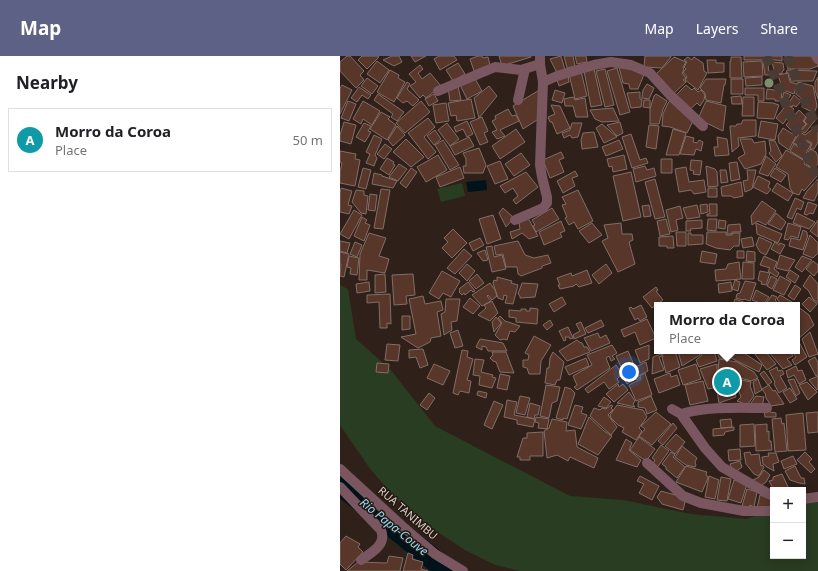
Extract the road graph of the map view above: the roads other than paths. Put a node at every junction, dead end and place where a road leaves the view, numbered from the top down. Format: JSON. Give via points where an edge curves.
{"nodes":[{"id":1,"x":816,"y":56,"type":"edge"},
{"id":2,"x":818,"y":58,"type":"edge"},
{"id":3,"x":540,"y":60,"type":"edge"},
{"id":4,"x":525,"y":69,"type":"junction"},
{"id":5,"x":543,"y":82,"type":"junction"},
{"id":6,"x":438,"y":91,"type":"dead end"},
{"id":7,"x":518,"y":100,"type":"dead end"},
{"id":8,"x":703,"y":126,"type":"dead end"},
{"id":9,"x":515,"y":220,"type":"dead end"},
{"id":10,"x":767,"y":408,"type":"dead end"},
{"id":11,"x":647,"y":463,"type":"dead end"},
{"id":12,"x":340,"y":469,"type":"edge"},
{"id":13,"x":340,"y":487,"type":"edge"},
{"id":14,"x":770,"y":494,"type":"edge"},
{"id":15,"x":818,"y":496,"type":"edge"},
{"id":16,"x":806,"y":498,"type":"edge"},
{"id":17,"x":770,"y":511,"type":"edge"},
{"id":18,"x":361,"y":560,"type":"dead end"},
{"id":19,"x":463,"y":571,"type":"edge"}],
"edges":[{"from":1,"to":2,"type":"street"},
{"from":3,"to":4,"type":"street"},
{"from":3,"to":5,"type":"street"},
{"from":4,"to":6,"type":"street","via":[[496,67]]},
{"from":4,"to":7,"type":"street"},
{"from":5,"to":8,"type":"street","via":[[594,65],[611,62],[631,65],[650,73],[670,96]]},
{"from":5,"to":9,"type":"street","via":[[540,165],[547,203],[543,208]]},
{"from":10,"to":14,"type":"street","via":[[677,411],[722,467]]},
{"from":11,"to":17,"type":"street","via":[[683,496],[700,503],[744,511]]},
{"from":12,"to":19,"type":"street","name":"RUA TANIMBU","via":[[435,554]]},
{"from":13,"to":18,"type":"street","via":[[383,535],[379,546]]},
{"from":15,"to":16,"type":"street"}]}
